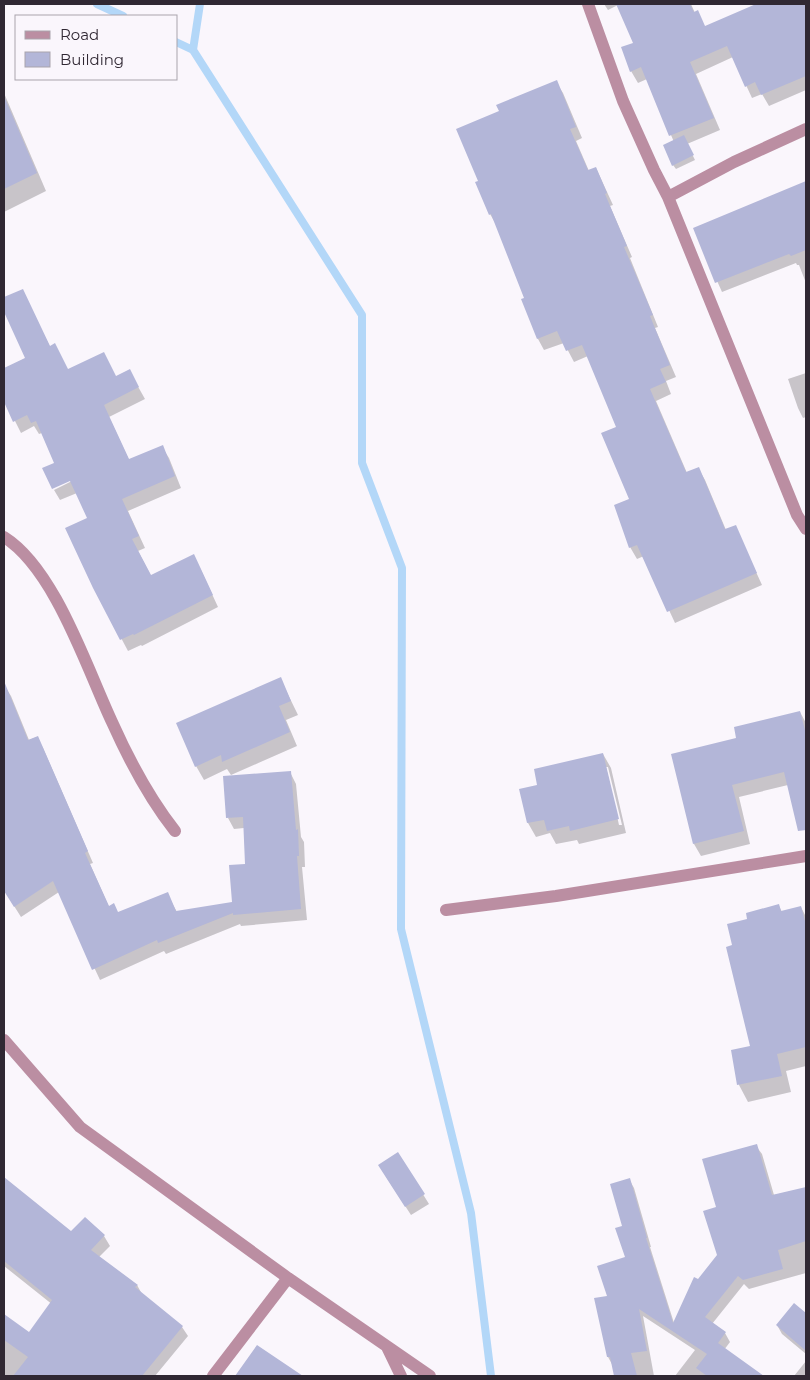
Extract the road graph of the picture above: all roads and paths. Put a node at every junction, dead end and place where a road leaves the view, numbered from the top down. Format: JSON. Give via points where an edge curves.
{"nodes":[{"id":1,"x":588,"y":4,"type":"edge"},
{"id":2,"x":806,"y":129,"type":"edge"},
{"id":3,"x":668,"y":198,"type":"junction"},
{"id":4,"x":806,"y":529,"type":"edge"},
{"id":5,"x":4,"y":537,"type":"edge"},
{"id":6,"x":175,"y":831,"type":"dead end"},
{"id":7,"x":806,"y":856,"type":"edge"},
{"id":8,"x":446,"y":910,"type":"dead end"},
{"id":9,"x":4,"y":1040,"type":"edge"},
{"id":10,"x":288,"y":1278,"type":"junction"},
{"id":11,"x":386,"y":1346,"type":"junction"},
{"id":12,"x":213,"y":1376,"type":"edge"},
{"id":13,"x":401,"y":1376,"type":"edge"},
{"id":14,"x":429,"y":1376,"type":"edge"}],
"edges":[{"from":1,"to":3,"type":"street","via":[[623,101]]},
{"from":2,"to":3,"type":"street","via":[[734,162]]},
{"from":3,"to":4,"type":"street","via":[[797,515]]},
{"from":5,"to":6,"type":"street","via":[[26,555],[50,590],[112,724],[158,808]]},
{"from":7,"to":8,"type":"street"},
{"from":9,"to":10,"type":"street","via":[[80,1126]]},
{"from":10,"to":11,"type":"street"},
{"from":10,"to":12,"type":"street"},
{"from":11,"to":13,"type":"street"},
{"from":11,"to":14,"type":"street"}]}
